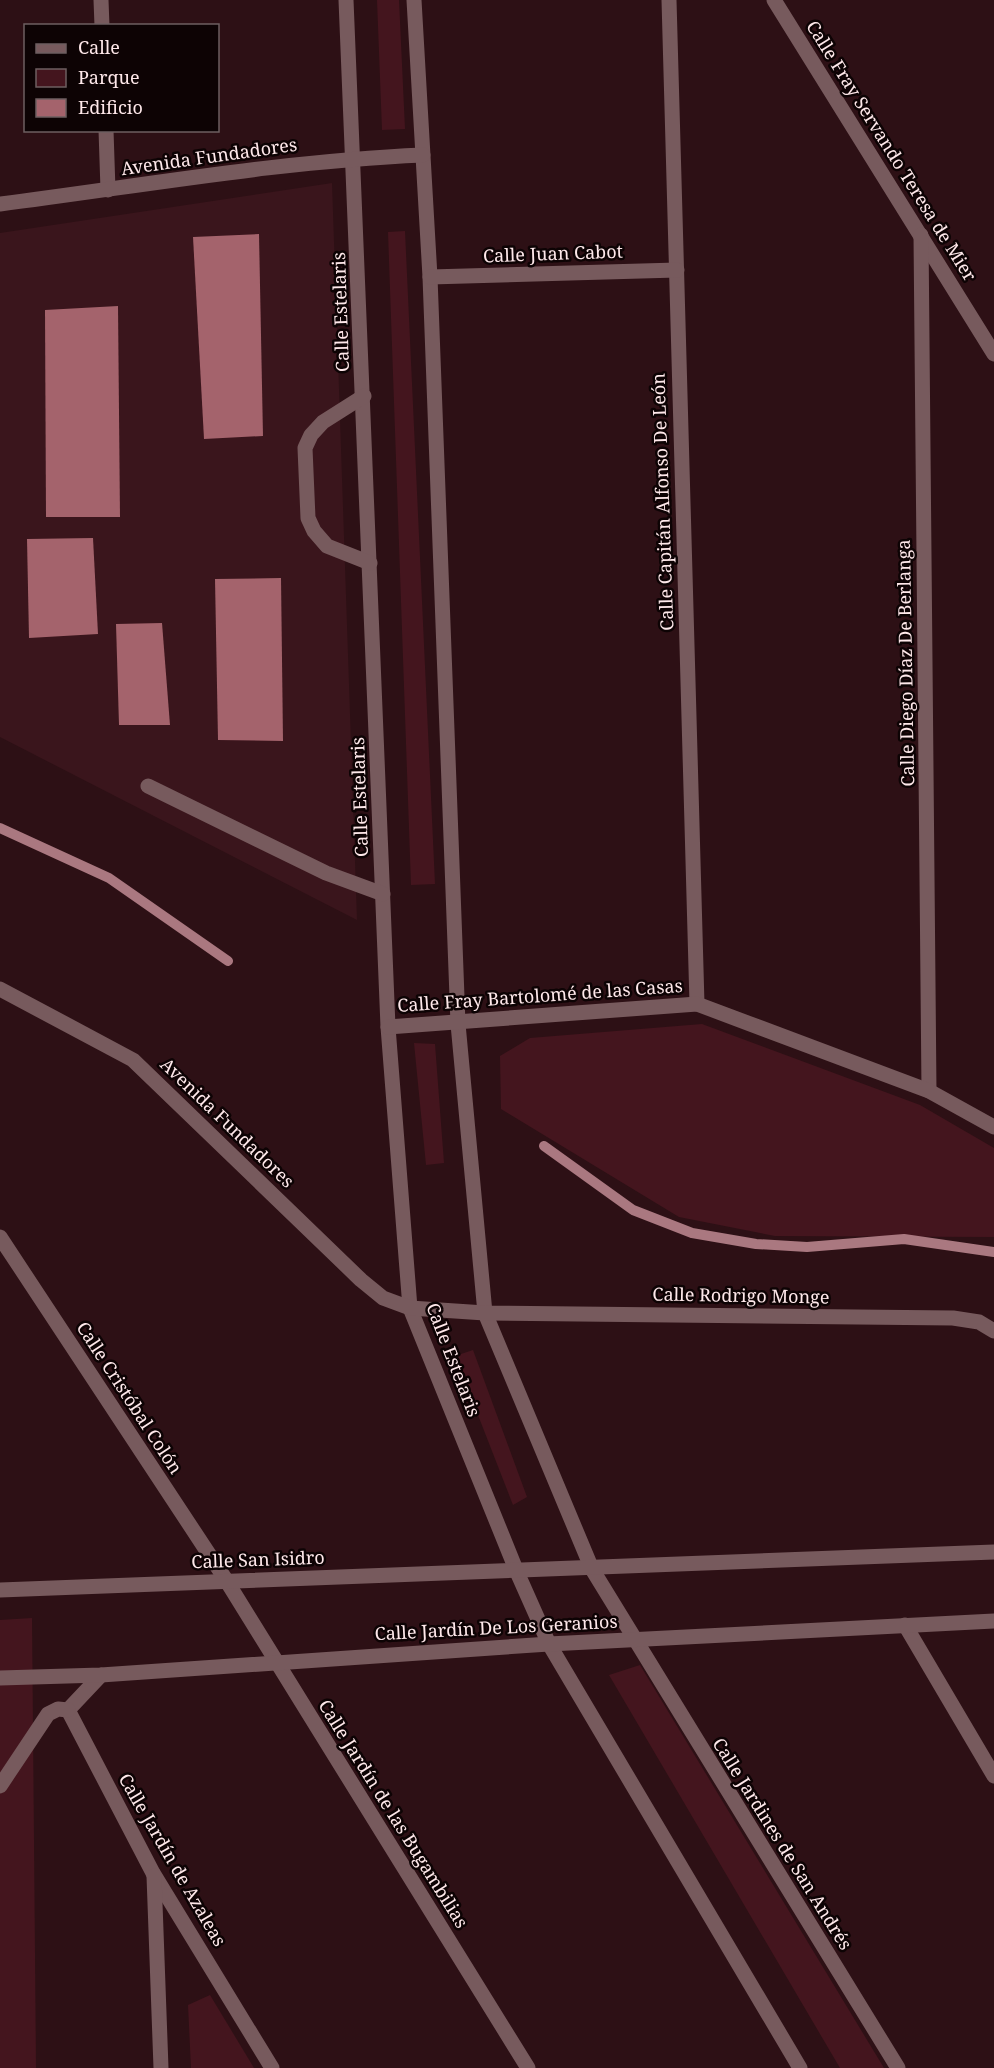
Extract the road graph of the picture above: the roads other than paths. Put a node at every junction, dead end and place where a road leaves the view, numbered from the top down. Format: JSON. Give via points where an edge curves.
{"nodes":[{"id":1,"x":101,"y":0,"type":"edge"},
{"id":2,"x":346,"y":0,"type":"edge"},
{"id":3,"x":414,"y":0,"type":"edge"},
{"id":4,"x":669,"y":0,"type":"edge"},
{"id":5,"x":774,"y":0,"type":"edge"},
{"id":6,"x":102,"y":24,"type":"edge"},
{"id":7,"x":106,"y":132,"type":"edge"},
{"id":8,"x":423,"y":155,"type":"junction"},
{"id":9,"x":354,"y":158,"type":"junction"},
{"id":10,"x":108,"y":190,"type":"junction"},
{"id":11,"x":0,"y":204,"type":"edge"},
{"id":12,"x":921,"y":235,"type":"junction"},
{"id":13,"x":677,"y":270,"type":"junction"},
{"id":14,"x":430,"y":277,"type":"junction"},
{"id":15,"x":994,"y":354,"type":"edge"},
{"id":16,"x":364,"y":396,"type":"junction"},
{"id":17,"x":370,"y":563,"type":"junction"},
{"id":18,"x":148,"y":786,"type":"dead end"},
{"id":19,"x":383,"y":894,"type":"junction"},
{"id":20,"x":0,"y":988,"type":"edge"},
{"id":21,"x":697,"y":1004,"type":"junction"},
{"id":22,"x":458,"y":1024,"type":"junction"},
{"id":23,"x":388,"y":1027,"type":"junction"},
{"id":24,"x":929,"y":1091,"type":"junction"},
{"id":25,"x":994,"y":1127,"type":"edge"},
{"id":26,"x":0,"y":1237,"type":"edge"},
{"id":27,"x":410,"y":1308,"type":"junction"},
{"id":28,"x":485,"y":1313,"type":"junction"},
{"id":29,"x":994,"y":1331,"type":"edge"},
{"id":30,"x":994,"y":1552,"type":"edge"},
{"id":31,"x":592,"y":1569,"type":"junction"},
{"id":32,"x":517,"y":1572,"type":"junction"},
{"id":33,"x":226,"y":1580,"type":"junction"},
{"id":34,"x":0,"y":1590,"type":"edge"},
{"id":35,"x":994,"y":1621,"type":"edge"},
{"id":36,"x":905,"y":1625,"type":"junction"},
{"id":37,"x":633,"y":1640,"type":"junction"},
{"id":38,"x":549,"y":1644,"type":"junction"},
{"id":39,"x":275,"y":1661,"type":"junction"},
{"id":40,"x":101,"y":1675,"type":"junction"},
{"id":41,"x":0,"y":1678,"type":"edge"},
{"id":42,"x":68,"y":1710,"type":"junction"},
{"id":43,"x":994,"y":1776,"type":"edge"},
{"id":44,"x":0,"y":1786,"type":"edge"},
{"id":45,"x":153,"y":1873,"type":"junction"},
{"id":46,"x":161,"y":2068,"type":"edge"},
{"id":47,"x":272,"y":2068,"type":"edge"},
{"id":48,"x":528,"y":2068,"type":"edge"},
{"id":49,"x":800,"y":2068,"type":"edge"},
{"id":50,"x":898,"y":2068,"type":"edge"}],
"edges":[{"from":1,"to":6,"type":"street"},
{"from":2,"to":9,"type":"street","name":"Calle Estelaris"},
{"from":3,"to":8,"type":"street"},
{"from":4,"to":13,"type":"street","name":"Calle Capitán Alfonso De León"},
{"from":5,"to":12,"type":"street","name":"Calle Fray Servando Teresa de Mier"},
{"from":7,"to":10,"type":"street"},
{"from":8,"to":9,"type":"street","name":"Avenida Fundadores"},
{"from":8,"to":14,"type":"street"},
{"from":9,"to":10,"type":"street","name":"Avenida Fundadores"},
{"from":9,"to":16,"type":"street","name":"Calle Estelaris"},
{"from":10,"to":11,"type":"street","name":"Avenida Fundadores"},
{"from":12,"to":15,"type":"street","name":"Calle Fray Servando Teresa de Mier"},
{"from":12,"to":24,"type":"street","name":"Calle Diego Díaz De Berlanga"},
{"from":13,"to":14,"type":"street","name":"Calle Juan Cabot"},
{"from":13,"to":21,"type":"street","name":"Calle Capitán Alfonso De León"},
{"from":14,"to":22,"type":"street"},
{"from":16,"to":17,"type":"street","name":"Calle Estelaris"},
{"from":16,"to":17,"type":"street","via":[[310,435],[305,448],[306,483],[308,518],[319,539]]},
{"from":17,"to":19,"type":"street","name":"Calle Estelaris"},
{"from":18,"to":19,"type":"street","via":[[326,873]]},
{"from":19,"to":23,"type":"street","name":"Calle Estelaris"},
{"from":20,"to":27,"type":"street","name":"Avenida Fundadores","via":[[133,1060],[361,1280],[392,1302]]},
{"from":21,"to":22,"type":"street","name":"Calle Fray Bartolomé de las Casas"},
{"from":21,"to":24,"type":"street","name":"Calle Fray Bartolomé de las Casas"},
{"from":22,"to":23,"type":"street","name":"Calle Fray Bartolomé de las Casas"},
{"from":22,"to":28,"type":"street"},
{"from":23,"to":27,"type":"street","name":"Calle Estelaris"},
{"from":24,"to":25,"type":"street","name":"Calle Fray Bartolomé de las Casas"},
{"from":26,"to":33,"type":"street","name":"Calle Cristóbal Colón"},
{"from":27,"to":28,"type":"street","name":"Calle Rodrigo Monge"},
{"from":27,"to":32,"type":"street","name":"Calle Estelaris"},
{"from":28,"to":29,"type":"street","name":"Calle Rodrigo Monge","via":[[953,1318],[979,1322]]},
{"from":28,"to":31,"type":"street"},
{"from":30,"to":31,"type":"street"},
{"from":31,"to":32,"type":"street"},
{"from":31,"to":37,"type":"street","name":"Calle Jardines de San Andrés"},
{"from":32,"to":33,"type":"street","name":"Calle San Isidro"},
{"from":32,"to":38,"type":"street","name":"Calle Estelaris"},
{"from":33,"to":34,"type":"street","name":"Calle San Isidro"},
{"from":33,"to":39,"type":"street","name":"Calle Jardín de las Bugambilias"},
{"from":35,"to":36,"type":"street","name":"Calle Jardín De Los Geranios"},
{"from":36,"to":37,"type":"street","name":"Calle Jardín De Los Geranios"},
{"from":36,"to":43,"type":"street"},
{"from":37,"to":38,"type":"street","name":"Calle Jardín De Los Geranios"},
{"from":37,"to":50,"type":"street","name":"Calle Jardines de San Andrés"},
{"from":38,"to":39,"type":"street","name":"Calle Jardín De Los Geranios"},
{"from":38,"to":49,"type":"street"},
{"from":39,"to":40,"type":"street","name":"Calle Jardín De Los Geranios"},
{"from":39,"to":48,"type":"street","name":"Calle Jardín de las Bugambilias"},
{"from":40,"to":41,"type":"street","name":"Calle Jardín De Los Geranios"},
{"from":40,"to":42,"type":"street"},
{"from":42,"to":44,"type":"street","via":[[48,1714]]},
{"from":42,"to":45,"type":"street","name":"Calle Jardín de Azaleas"},
{"from":45,"to":46,"type":"street"},
{"from":45,"to":47,"type":"street","name":"Calle Jardín de Azaleas"}]}
